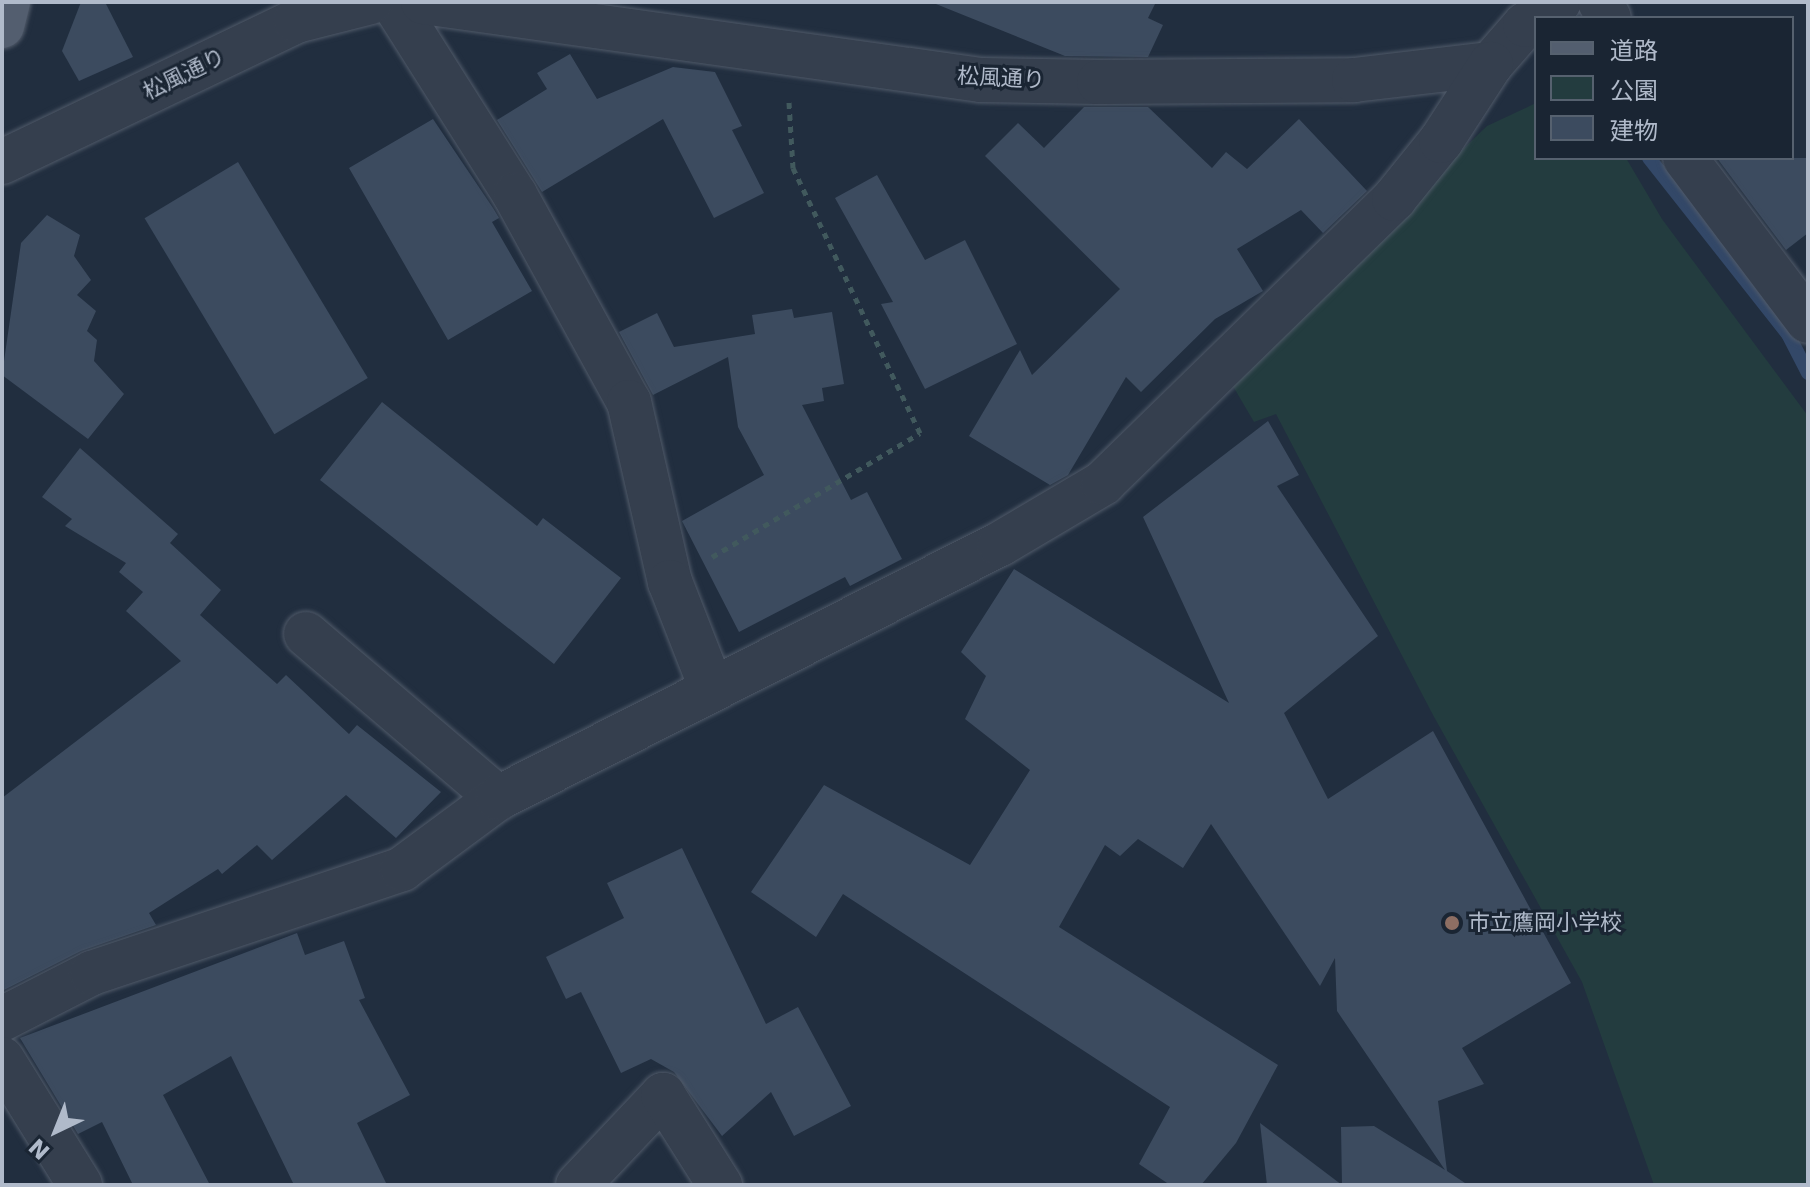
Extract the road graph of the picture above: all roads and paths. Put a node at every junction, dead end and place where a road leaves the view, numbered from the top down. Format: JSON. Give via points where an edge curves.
{"nodes":[{"id":1,"x":8,"y":2,"type":"edge"},
{"id":2,"x":371,"y":2,"type":"edge"},
{"id":3,"x":393,"y":2,"type":"edge"},
{"id":4,"x":423,"y":2,"type":"edge"},
{"id":5,"x":1534,"y":21,"type":"edge"},
{"id":6,"x":2,"y":26,"type":"edge"},
{"id":7,"x":787,"y":54,"type":"junction"},
{"id":8,"x":1491,"y":64,"type":"junction"},
{"id":9,"x":1687,"y":160,"type":"edge"},
{"id":10,"x":2,"y":162,"type":"edge"},
{"id":11,"x":1793,"y":282,"type":"edge"},
{"id":12,"x":1808,"y":321,"type":"edge"},
{"id":13,"x":670,"y":582,"type":"junction"},
{"id":14,"x":306,"y":634,"type":"dead end"},
{"id":15,"x":711,"y":687,"type":"junction"},
{"id":16,"x":498,"y":798,"type":"junction"},
{"id":17,"x":2,"y":1019,"type":"edge"},
{"id":18,"x":2,"y":1059,"type":"edge"},
{"id":19,"x":80,"y":1185,"type":"edge"},
{"id":20,"x":578,"y":1185,"type":"edge"},
{"id":21,"x":720,"y":1185,"type":"edge"}],
"edges":[{"from":1,"to":6,"type":"main road"},
{"from":2,"to":10,"type":"street","name":"松風通り","via":[[296,21]]},
{"from":3,"to":13,"type":"street","via":[[515,195],[629,402]]},
{"from":4,"to":7,"type":"street","name":"松風通り"},
{"from":5,"to":8,"type":"street"},
{"from":7,"to":8,"type":"street","name":"松風通り","via":[[981,80],[1354,80]]},
{"from":7,"to":13,"type":"path","via":[[793,168],[920,433]]},
{"from":8,"to":15,"type":"street","via":[[1441,141],[1394,199],[1103,483],[1000,544]]},
{"from":9,"to":11,"type":"street"},
{"from":11,"to":12,"type":"street"},
{"from":13,"to":15,"type":"street"},
{"from":14,"to":16,"type":"street"},
{"from":15,"to":16,"type":"street"},
{"from":16,"to":17,"type":"street","via":[[402,869],[92,973]]},
{"from":18,"to":19,"type":"street"},
{"from":20,"to":21,"type":"street","via":[[663,1095]]}]}
